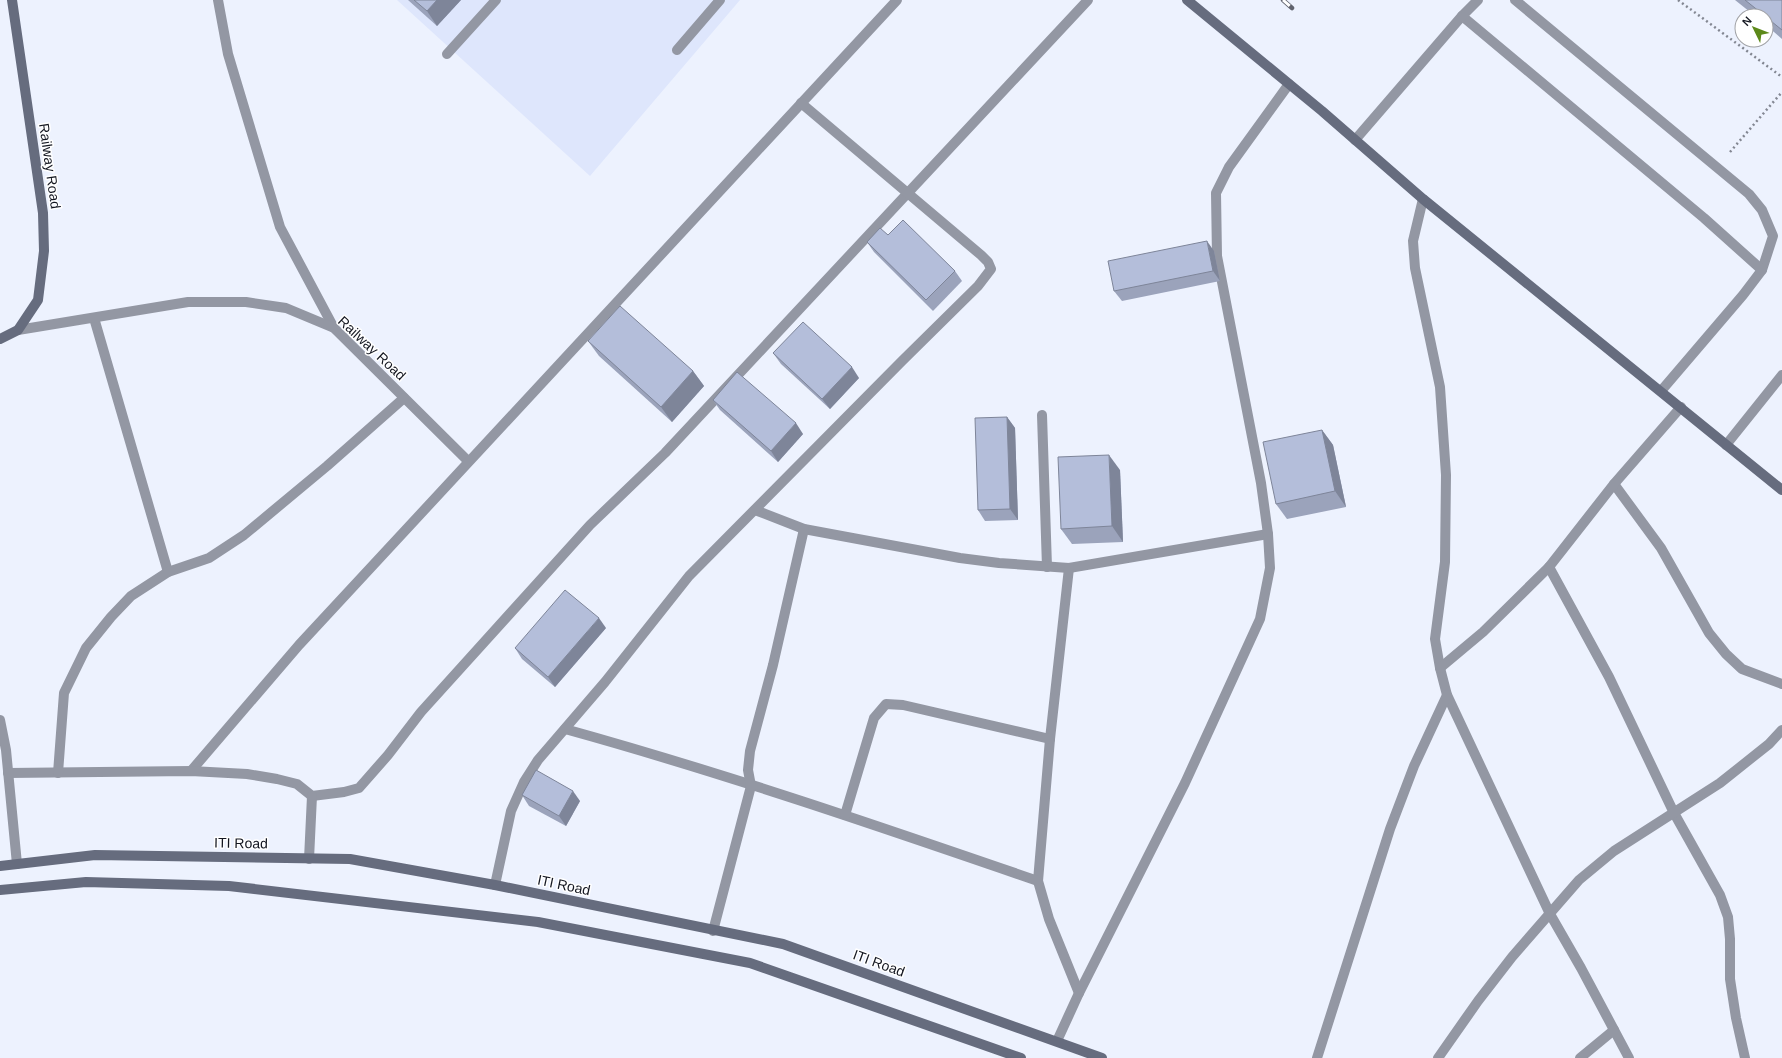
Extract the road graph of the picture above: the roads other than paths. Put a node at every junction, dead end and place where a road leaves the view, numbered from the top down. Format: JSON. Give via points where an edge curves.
{"nodes":[{"id":1,"x":12,"y":0,"type":"edge"},
{"id":2,"x":218,"y":0,"type":"edge"},
{"id":3,"x":496,"y":0,"type":"edge"},
{"id":4,"x":720,"y":0,"type":"edge"},
{"id":5,"x":897,"y":0,"type":"edge"},
{"id":6,"x":1088,"y":0,"type":"edge"},
{"id":7,"x":1188,"y":0,"type":"edge"},
{"id":8,"x":1478,"y":0,"type":"edge"},
{"id":9,"x":1515,"y":0,"type":"edge"},
{"id":10,"x":1462,"y":16,"type":"junction"},
{"id":11,"x":677,"y":50,"type":"dead end"},
{"id":12,"x":447,"y":54,"type":"dead end"},
{"id":13,"x":1289,"y":84,"type":"junction"},
{"id":14,"x":801,"y":103,"type":"junction"},
{"id":15,"x":1355,"y":140,"type":"junction"},
{"id":16,"x":907,"y":194,"type":"junction"},
{"id":17,"x":1423,"y":199,"type":"junction"},
{"id":18,"x":1762,"y":270,"type":"junction"},
{"id":19,"x":94,"y":318,"type":"junction"},
{"id":20,"x":334,"y":328,"type":"junction"},
{"id":21,"x":18,"y":330,"type":"junction"},
{"id":22,"x":0,"y":339,"type":"edge"},
{"id":23,"x":1782,"y":375,"type":"edge"},
{"id":24,"x":1661,"y":391,"type":"junction"},
{"id":25,"x":404,"y":398,"type":"junction"},
{"id":26,"x":1681,"y":407,"type":"junction"},
{"id":27,"x":1042,"y":414,"type":"dead end"},
{"id":28,"x":1726,"y":444,"type":"junction"},
{"id":29,"x":468,"y":461,"type":"junction"},
{"id":30,"x":1614,"y":484,"type":"junction"},
{"id":31,"x":1782,"y":490,"type":"edge"},
{"id":32,"x":755,"y":510,"type":"junction"},
{"id":33,"x":804,"y":530,"type":"junction"},
{"id":34,"x":1268,"y":534,"type":"junction"},
{"id":35,"x":1047,"y":567,"type":"junction"},
{"id":36,"x":1549,"y":567,"type":"junction"},
{"id":37,"x":1069,"y":568,"type":"junction"},
{"id":38,"x":168,"y":572,"type":"junction"},
{"id":39,"x":1440,"y":668,"type":"junction"},
{"id":40,"x":1782,"y":684,"type":"edge"},
{"id":41,"x":1447,"y":695,"type":"junction"},
{"id":42,"x":0,"y":720,"type":"edge"},
{"id":43,"x":564,"y":729,"type":"junction"},
{"id":44,"x":1782,"y":730,"type":"edge"},
{"id":45,"x":1050,"y":740,"type":"junction"},
{"id":46,"x":191,"y":771,"type":"junction"},
{"id":47,"x":58,"y":772,"type":"junction"},
{"id":48,"x":8,"y":773,"type":"junction"},
{"id":49,"x":751,"y":786,"type":"junction"},
{"id":50,"x":312,"y":796,"type":"junction"},
{"id":51,"x":1674,"y":813,"type":"junction"},
{"id":52,"x":845,"y":815,"type":"junction"},
{"id":53,"x":309,"y":859,"type":"junction"},
{"id":54,"x":17,"y":864,"type":"junction"},
{"id":55,"x":0,"y":866,"type":"edge"},
{"id":56,"x":1038,"y":881,"type":"junction"},
{"id":57,"x":495,"y":885,"type":"junction"},
{"id":58,"x":0,"y":890,"type":"edge"},
{"id":59,"x":1550,"y":914,"type":"junction"},
{"id":60,"x":713,"y":930,"type":"junction"},
{"id":61,"x":1079,"y":993,"type":"junction"},
{"id":62,"x":1614,"y":1030,"type":"junction"},
{"id":63,"x":1057,"y":1041,"type":"junction"},
{"id":64,"x":1021,"y":1058,"type":"edge"},
{"id":65,"x":1102,"y":1058,"type":"edge"},
{"id":66,"x":1317,"y":1058,"type":"edge"},
{"id":67,"x":1438,"y":1058,"type":"edge"},
{"id":68,"x":1580,"y":1058,"type":"edge"},
{"id":69,"x":1629,"y":1058,"type":"edge"},
{"id":70,"x":1745,"y":1058,"type":"edge"}],
"edges":[{"from":1,"to":21,"type":"street","name":"Railway Road","via":[[43,213],[44,251],[38,300]]},
{"from":2,"to":20,"type":"street","via":[[228,54],[280,227]]},
{"from":3,"to":12,"type":"street"},
{"from":4,"to":11,"type":"street"},
{"from":5,"to":14,"type":"street"},
{"from":6,"to":16,"type":"street"},
{"from":7,"to":13,"type":"street"},
{"from":8,"to":10,"type":"street"},
{"from":9,"to":18,"type":"street","via":[[1749,194],[1762,210],[1773,236]]},
{"from":10,"to":15,"type":"street"},
{"from":10,"to":18,"type":"street","via":[[1704,218]]},
{"from":13,"to":15,"type":"street"},
{"from":13,"to":34,"type":"street","via":[[1229,167],[1216,193],[1217,256],[1260,476]]},
{"from":14,"to":16,"type":"street"},
{"from":14,"to":29,"type":"street"},
{"from":15,"to":17,"type":"street"},
{"from":16,"to":32,"type":"street","via":[[984,258],[991,269],[978,286]]},
{"from":16,"to":50,"type":"street","via":[[665,453],[590,525],[421,712],[359,788]]},
{"from":17,"to":24,"type":"street"},
{"from":17,"to":39,"type":"street","via":[[1414,241],[1415,268],[1440,387],[1446,475],[1445,562],[1435,639]]},
{"from":18,"to":24,"type":"street"},
{"from":19,"to":20,"type":"street","name":"Railway Road","via":[[188,302],[246,302],[286,308]]},
{"from":19,"to":21,"type":"street","name":"Railway Road"},
{"from":19,"to":38,"type":"street"},
{"from":20,"to":25,"type":"street","name":"Railway Road"},
{"from":21,"to":22,"type":"street","name":"Railway Road"},
{"from":23,"to":28,"type":"street"},
{"from":24,"to":26,"type":"street"},
{"from":25,"to":29,"type":"street","name":"Railway Road"},
{"from":25,"to":38,"type":"street","via":[[244,535],[209,558]]},
{"from":26,"to":28,"type":"street"},
{"from":26,"to":30,"type":"street"},
{"from":27,"to":35,"type":"street"},
{"from":28,"to":31,"type":"street"},
{"from":29,"to":46,"type":"street","via":[[299,646]]},
{"from":30,"to":36,"type":"street"},
{"from":30,"to":40,"type":"street","via":[[1661,548],[1709,632],[1726,654],[1742,669]]},
{"from":32,"to":33,"type":"street"},
{"from":32,"to":43,"type":"street","via":[[689,576]]},
{"from":33,"to":35,"type":"street","via":[[960,558]]},
{"from":33,"to":49,"type":"street","via":[[750,751],[748,770]]},
{"from":34,"to":37,"type":"street"},
{"from":34,"to":61,"type":"street","via":[[1270,568],[1260,619],[1185,783]]},
{"from":35,"to":37,"type":"street"},
{"from":36,"to":39,"type":"street","via":[[1483,632]]},
{"from":36,"to":51,"type":"street","via":[[1610,677]]},
{"from":37,"to":45,"type":"street"},
{"from":38,"to":47,"type":"street","via":[[131,596],[86,648],[64,693]]},
{"from":39,"to":41,"type":"street"},
{"from":41,"to":59,"type":"street"},
{"from":41,"to":66,"type":"street","via":[[1414,766],[1390,829]]},
{"from":42,"to":48,"type":"street"},
{"from":43,"to":49,"type":"street","via":[[657,754]]},
{"from":43,"to":57,"type":"street","via":[[538,760],[524,782],[511,811]]},
{"from":44,"to":51,"type":"street","via":[[1769,744],[1720,783]]},
{"from":45,"to":52,"type":"street","via":[[903,705],[886,704],[874,718]]},
{"from":45,"to":56,"type":"street"},
{"from":46,"to":47,"type":"street"},
{"from":46,"to":50,"type":"street","via":[[247,774],[277,779],[296,784]]},
{"from":47,"to":48,"type":"street"},
{"from":48,"to":54,"type":"street"},
{"from":49,"to":52,"type":"street"},
{"from":49,"to":60,"type":"street"},
{"from":50,"to":53,"type":"street"},
{"from":51,"to":59,"type":"street","via":[[1614,851],[1579,880]]},
{"from":51,"to":70,"type":"street","via":[[1720,895],[1728,916],[1730,979]]},
{"from":52,"to":56,"type":"street"},
{"from":53,"to":54,"type":"street","name":"ITI Road","via":[[95,855]]},
{"from":53,"to":57,"type":"street","name":"ITI Road","via":[[350,859]]},
{"from":54,"to":55,"type":"street","name":"ITI Road"},
{"from":56,"to":61,"type":"street","via":[[1049,918]]},
{"from":57,"to":60,"type":"street","name":"ITI Road"},
{"from":58,"to":64,"type":"street","via":[[86,882],[229,886],[538,922],[750,963]]},
{"from":59,"to":62,"type":"street"},
{"from":59,"to":67,"type":"street","via":[[1478,1000]]},
{"from":60,"to":63,"type":"street","name":"ITI Road","via":[[783,944]]},
{"from":61,"to":63,"type":"street"},
{"from":62,"to":68,"type":"street"},
{"from":62,"to":69,"type":"street"},
{"from":63,"to":65,"type":"street","name":"ITI Road"}]}
